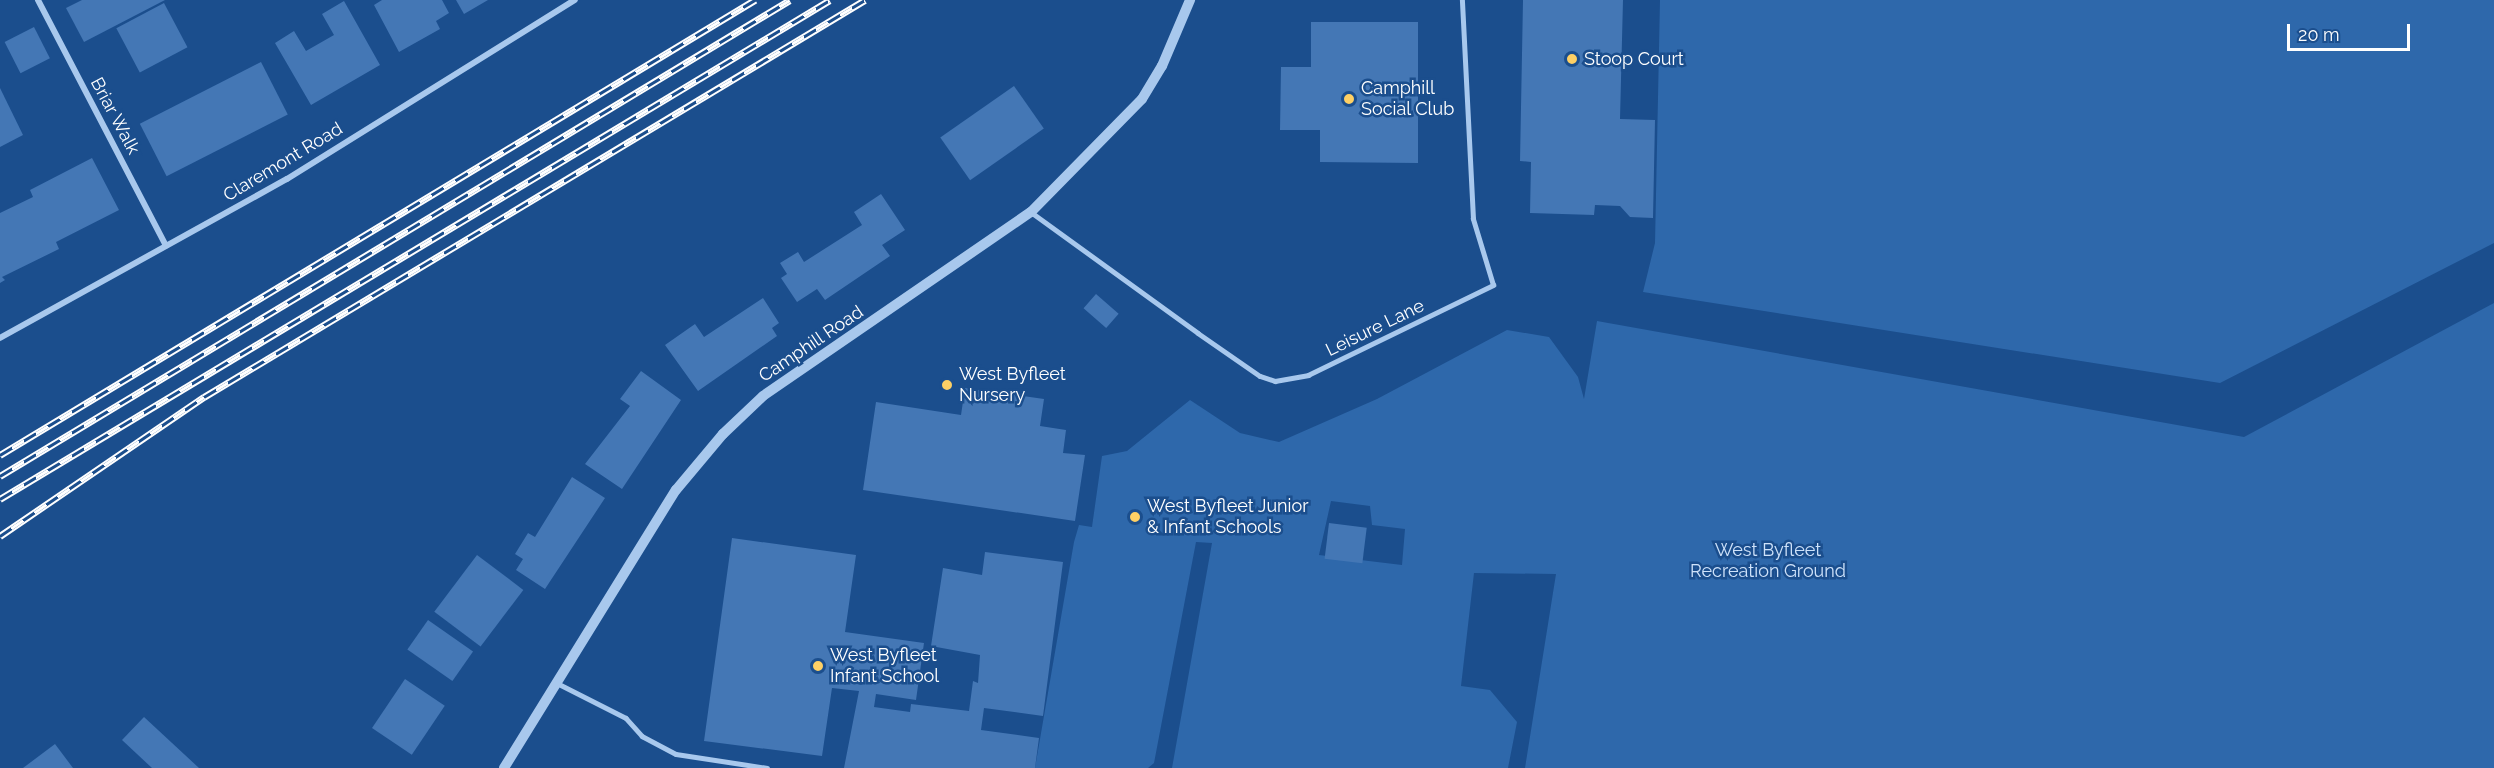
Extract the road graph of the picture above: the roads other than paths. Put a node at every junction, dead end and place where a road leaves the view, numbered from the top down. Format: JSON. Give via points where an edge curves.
{"nodes":[{"id":1,"x":38,"y":0,"type":"edge"},
{"id":2,"x":575,"y":0,"type":"edge"},
{"id":3,"x":1190,"y":0,"type":"edge"},
{"id":4,"x":1462,"y":0,"type":"edge"},
{"id":5,"x":1031,"y":212,"type":"junction"},
{"id":6,"x":166,"y":246,"type":"junction"},
{"id":7,"x":0,"y":338,"type":"edge"},
{"id":8,"x":555,"y":682,"type":"junction"},
{"id":9,"x":504,"y":768,"type":"edge"},
{"id":10,"x":767,"y":768,"type":"edge"}],
"edges":[{"from":1,"to":6,"type":"street","name":"Briar Walk"},
{"from":2,"to":6,"type":"street","name":"Claremont Road","via":[[286,179]]},
{"from":3,"to":5,"type":"street","name":"Camphill Road","via":[[1162,66],[1142,99]]},
{"from":4,"to":5,"type":"lane","name":"Leisure Lane","via":[[1473,219],[1493,285],[1473,295],[1308,375],[1275,381],[1260,376]]},
{"from":5,"to":8,"type":"street","name":"Camphill Road","via":[[763,396],[723,434],[676,490]]},
{"from":6,"to":7,"type":"street","name":"Claremont Road"},
{"from":8,"to":9,"type":"street","name":"Camphill Road"},
{"from":8,"to":10,"type":"lane","via":[[626,718],[642,736],[676,754]]}]}
